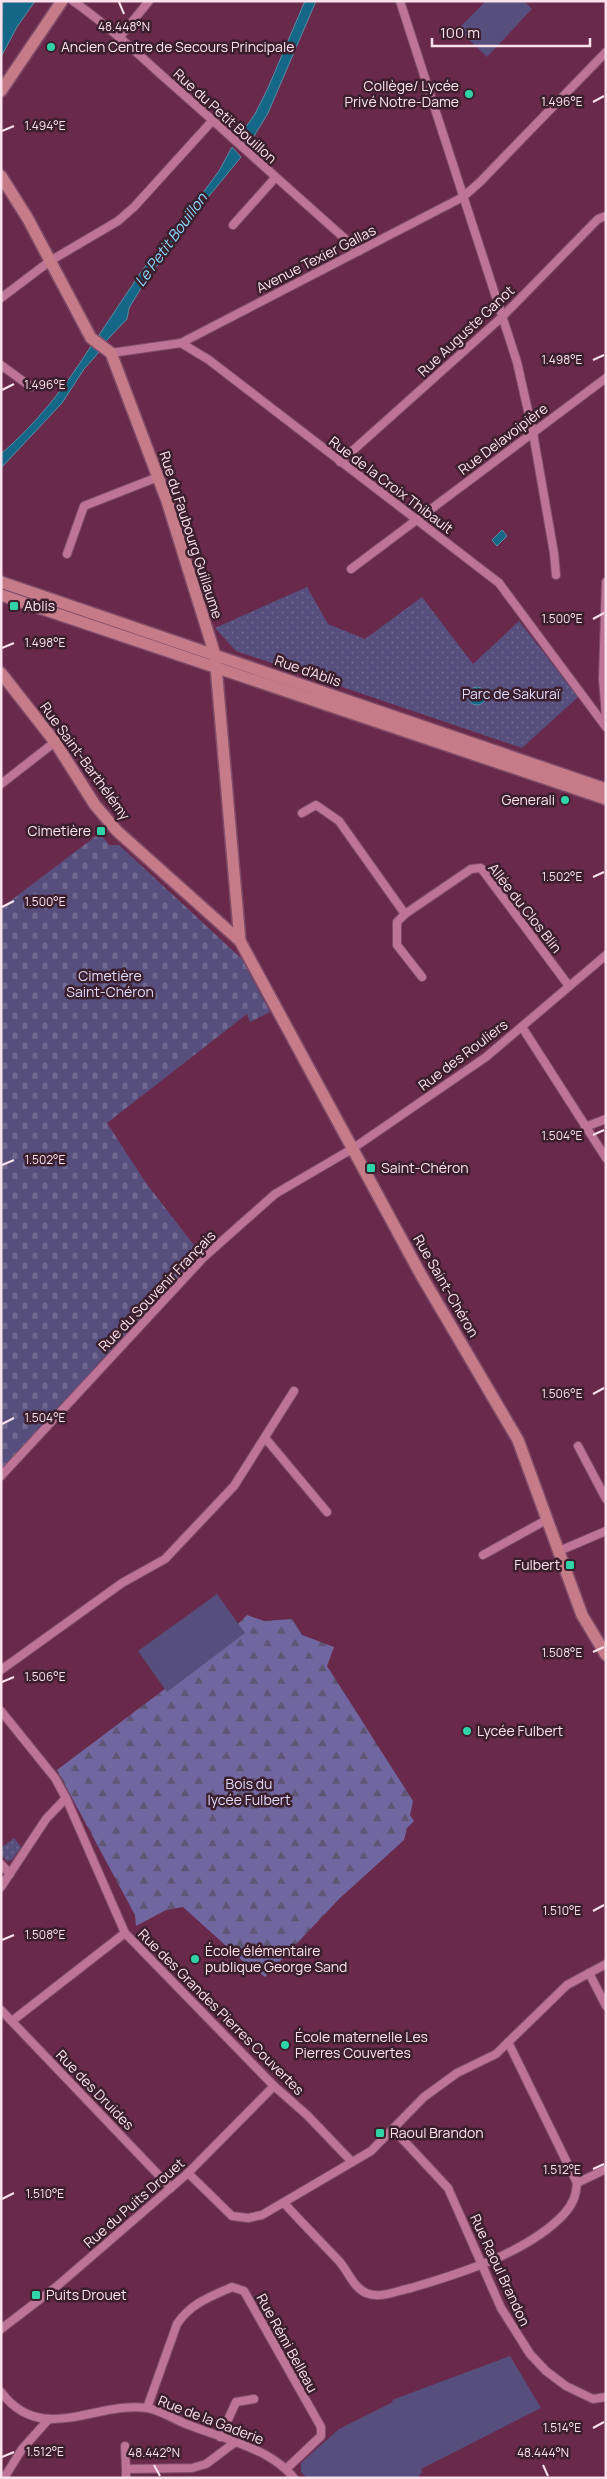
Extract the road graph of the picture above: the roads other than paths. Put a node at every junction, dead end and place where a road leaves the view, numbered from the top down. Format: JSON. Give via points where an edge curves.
{"nodes":[{"id":1,"x":62,"y":1,"type":"edge"},
{"id":2,"x":73,"y":1,"type":"edge"},
{"id":3,"x":149,"y":1,"type":"edge"},
{"id":4,"x":400,"y":1,"type":"edge"},
{"id":5,"x":119,"y":38,"type":"junction"},
{"id":6,"x":606,"y":52,"type":"edge"},
{"id":7,"x":1,"y":90,"type":"edge"},
{"id":8,"x":213,"y":120,"type":"junction"},
{"id":9,"x":1,"y":176,"type":"edge"},
{"id":10,"x":275,"y":178,"type":"junction"},
{"id":11,"x":463,"y":197,"type":"junction"},
{"id":12,"x":606,"y":216,"type":"edge"},
{"id":13,"x":233,"y":225,"type":"dead end"},
{"id":14,"x":359,"y":250,"type":"junction"},
{"id":15,"x":50,"y":261,"type":"junction"},
{"id":16,"x":1,"y":298,"type":"edge"},
{"id":17,"x":502,"y":317,"type":"junction"},
{"id":18,"x":182,"y":343,"type":"junction"},
{"id":19,"x":103,"y":348,"type":"junction"},
{"id":20,"x":1,"y":365,"type":"edge"},
{"id":21,"x":606,"y":378,"type":"edge"},
{"id":22,"x":31,"y":387,"type":"dead end"},
{"id":23,"x":532,"y":433,"type":"junction"},
{"id":24,"x":340,"y":462,"type":"junction"},
{"id":25,"x":158,"y":477,"type":"junction"},
{"id":26,"x":416,"y":519,"type":"junction"},
{"id":27,"x":67,"y":554,"type":"dead end"},
{"id":28,"x":351,"y":569,"type":"dead end"},
{"id":29,"x":556,"y":575,"type":"dead end"},
{"id":30,"x":1,"y":582,"type":"edge"},
{"id":31,"x":606,"y":582,"type":"edge"},
{"id":32,"x":1,"y":595,"type":"edge"},
{"id":33,"x":214,"y":655,"type":"junction"},
{"id":34,"x":216,"y":668,"type":"junction"},
{"id":35,"x":1,"y":673,"type":"edge"},
{"id":36,"x":606,"y":717,"type":"edge"},
{"id":37,"x":606,"y":727,"type":"edge"},
{"id":38,"x":55,"y":742,"type":"junction"},
{"id":39,"x":1,"y":784,"type":"edge"},
{"id":40,"x":602,"y":788,"type":"edge"},
{"id":41,"x":606,"y":799,"type":"edge"},
{"id":42,"x":302,"y":813,"type":"dead end"},
{"id":43,"x":405,"y":914,"type":"junction"},
{"id":44,"x":240,"y":941,"type":"junction"},
{"id":45,"x":606,"y":955,"type":"edge"},
{"id":46,"x":422,"y":977,"type":"dead end"},
{"id":47,"x":569,"y":986,"type":"junction"},
{"id":48,"x":522,"y":1027,"type":"junction"},
{"id":49,"x":606,"y":1119,"type":"edge"},
{"id":50,"x":585,"y":1127,"type":"junction"},
{"id":51,"x":352,"y":1149,"type":"junction"},
{"id":52,"x":606,"y":1158,"type":"edge"},
{"id":53,"x":294,"y":1391,"type":"dead end"},
{"id":54,"x":266,"y":1439,"type":"junction"},
{"id":55,"x":578,"y":1446,"type":"dead end"},
{"id":56,"x":1,"y":1476,"type":"edge"},
{"id":57,"x":606,"y":1499,"type":"edge"},
{"id":58,"x":327,"y":1512,"type":"dead end"},
{"id":59,"x":548,"y":1518,"type":"junction"},
{"id":60,"x":606,"y":1531,"type":"edge"},
{"id":61,"x":559,"y":1551,"type":"junction"},
{"id":62,"x":483,"y":1555,"type":"dead end"},
{"id":63,"x":606,"y":1655,"type":"edge"},
{"id":64,"x":1,"y":1670,"type":"edge"},
{"id":65,"x":1,"y":1711,"type":"edge"},
{"id":66,"x":66,"y":1798,"type":"junction"},
{"id":67,"x":1,"y":1864,"type":"edge"},
{"id":68,"x":10,"y":1874,"type":"junction"},
{"id":69,"x":1,"y":1887,"type":"edge"},
{"id":70,"x":125,"y":1933,"type":"junction"},
{"id":71,"x":606,"y":1964,"type":"edge"},
{"id":72,"x":589,"y":1973,"type":"junction"},
{"id":73,"x":606,"y":2006,"type":"edge"},
{"id":74,"x":1,"y":2010,"type":"edge"},
{"id":75,"x":12,"y":2021,"type":"junction"},
{"id":76,"x":508,"y":2042,"type":"junction"},
{"id":77,"x":274,"y":2086,"type":"junction"},
{"id":78,"x":393,"y":2129,"type":"junction"},
{"id":79,"x":352,"y":2162,"type":"junction"},
{"id":80,"x":606,"y":2169,"type":"edge"},
{"id":81,"x":188,"y":2173,"type":"junction"},
{"id":82,"x":577,"y":2183,"type":"junction"},
{"id":83,"x":171,"y":2188,"type":"junction"},
{"id":84,"x":284,"y":2203,"type":"junction"},
{"id":85,"x":481,"y":2264,"type":"junction"},
{"id":86,"x":1,"y":2329,"type":"edge"},
{"id":87,"x":1,"y":2392,"type":"edge"},
{"id":88,"x":254,"y":2400,"type":"dead end"},
{"id":89,"x":605,"y":2401,"type":"edge"},
{"id":90,"x":147,"y":2408,"type":"junction"},
{"id":91,"x":48,"y":2420,"type":"junction"},
{"id":92,"x":220,"y":2438,"type":"junction"},
{"id":93,"x":234,"y":2443,"type":"junction"},
{"id":94,"x":125,"y":2446,"type":"dead end"},
{"id":95,"x":286,"y":2469,"type":"junction"},
{"id":96,"x":4,"y":2472,"type":"edge"},
{"id":97,"x":126,"y":2474,"type":"edge"},
{"id":98,"x":294,"y":2478,"type":"edge"}],
"edges":[{"from":1,"to":7,"type":"street"},
{"from":2,"to":5,"type":"street","name":"Rue du Petit Bouillon"},
{"from":3,"to":5,"type":"street"},
{"from":4,"to":11,"type":"street"},
{"from":5,"to":8,"type":"street","name":"Rue du Petit Bouillon"},
{"from":6,"to":11,"type":"street","name":"Avenue Texier Gallas"},
{"from":8,"to":10,"type":"street","name":"Rue du Petit Bouillon"},
{"from":8,"to":15,"type":"street","via":[[129,212],[112,226]]},
{"from":9,"to":15,"type":"street","name":"Rue du Faubourg Guillaume"},
{"from":10,"to":13,"type":"street"},
{"from":10,"to":14,"type":"street","name":"Rue du Petit Bouillon"},
{"from":11,"to":14,"type":"street","name":"Avenue Texier Gallas"},
{"from":11,"to":17,"type":"street"},
{"from":12,"to":17,"type":"street","name":"Rue Auguste Ganot","via":[[598,219]]},
{"from":14,"to":18,"type":"street","name":"Avenue Texier Gallas"},
{"from":15,"to":16,"type":"street"},
{"from":15,"to":19,"type":"street","name":"Rue du Faubourg Guillaume"},
{"from":17,"to":23,"type":"street","via":[[517,362]]},
{"from":17,"to":24,"type":"street","name":"Rue Auguste Ganot"},
{"from":18,"to":19,"type":"street"},
{"from":18,"to":24,"type":"street","name":"Rue de la Croix Thibault","via":[[209,360]]},
{"from":19,"to":25,"type":"street","name":"Rue du Faubourg Guillaume"},
{"from":20,"to":22,"type":"street"},
{"from":21,"to":23,"type":"street","name":"Rue Delavoipière"},
{"from":23,"to":26,"type":"street","name":"Rue Delavoipière"},
{"from":23,"to":29,"type":"street"},
{"from":24,"to":26,"type":"street","name":"Rue de la Croix Thibault"},
{"from":25,"to":27,"type":"street","via":[[84,506]]},
{"from":25,"to":33,"type":"street","name":"Rue du Faubourg Guillaume"},
{"from":26,"to":28,"type":"street","name":"Rue Delavoipière"},
{"from":26,"to":37,"type":"street","name":"Rue de la Croix Thibault","via":[[499,583]]},
{"from":30,"to":33,"type":"street","name":"Rue d'Ablis"},
{"from":31,"to":36,"type":"street","via":[[603,679]]},
{"from":32,"to":34,"type":"street","name":"Rue d'Ablis"},
{"from":33,"to":34,"type":"street","name":"Rue du Faubourg Guillaume"},
{"from":33,"to":40,"type":"street","name":"Rue d'Ablis"},
{"from":34,"to":41,"type":"street","name":"Rue d'Ablis"},
{"from":34,"to":44,"type":"street","name":"Rue du Faubourg Guillaume"},
{"from":35,"to":38,"type":"street","name":"Rue Saint-Barthélémy"},
{"from":38,"to":39,"type":"street"},
{"from":38,"to":44,"type":"street","name":"Rue Saint-Barthélémy","via":[[95,805],[117,831]]},
{"from":42,"to":43,"type":"street","via":[[316,805],[338,821]]},
{"from":43,"to":46,"type":"street","via":[[397,922],[397,945]]},
{"from":43,"to":47,"type":"street","name":"Allée du Clos Blin","via":[[470,869],[481,868]]},
{"from":44,"to":51,"type":"street","name":"Rue Saint-Chéron"},
{"from":45,"to":47,"type":"street","name":"Rue des Rouliers"},
{"from":47,"to":48,"type":"street","name":"Rue des Rouliers"},
{"from":48,"to":50,"type":"street"},
{"from":48,"to":51,"type":"street","name":"Rue des Rouliers","via":[[486,1057]]},
{"from":49,"to":50,"type":"street"},
{"from":50,"to":52,"type":"street"},
{"from":51,"to":56,"type":"street","name":"Rue du Souvenir Français","via":[[275,1194],[204,1257]]},
{"from":51,"to":59,"type":"street","name":"Rue Saint-Chéron","via":[[518,1440]]},
{"from":53,"to":54,"type":"street"},
{"from":54,"to":58,"type":"street"},
{"from":54,"to":64,"type":"street","via":[[234,1486],[165,1559],[122,1583]]},
{"from":55,"to":57,"type":"street"},
{"from":59,"to":61,"type":"street","name":"Rue Saint-Chéron"},
{"from":59,"to":62,"type":"street"},
{"from":60,"to":61,"type":"street"},
{"from":61,"to":63,"type":"street","name":"Rue Saint-Chéron","via":[[582,1615]]},
{"from":65,"to":66,"type":"street","name":"Rue des Grandes Pierres Couvertes","via":[[55,1778]]},
{"from":66,"to":68,"type":"street","via":[[46,1819]]},
{"from":66,"to":70,"type":"street","name":"Rue des Grandes Pierres Couvertes"},
{"from":67,"to":68,"type":"street"},
{"from":68,"to":69,"type":"street"},
{"from":70,"to":75,"type":"street"},
{"from":70,"to":77,"type":"street","name":"Rue des Grandes Pierres Couvertes"},
{"from":71,"to":72,"type":"street"},
{"from":72,"to":73,"type":"street"},
{"from":72,"to":76,"type":"street","via":[[567,1985]]},
{"from":74,"to":75,"type":"street","name":"Rue des Druides"},
{"from":75,"to":83,"type":"street","name":"Rue des Druides"},
{"from":76,"to":78,"type":"street","via":[[496,2054],[457,2073],[424,2097]]},
{"from":76,"to":82,"type":"street"},
{"from":77,"to":79,"type":"street","name":"Rue des Grandes Pierres Couvertes","via":[[307,2114]]},
{"from":77,"to":81,"type":"street","name":"Rue du Puits Drouet"},
{"from":78,"to":79,"type":"street","via":[[371,2152]]},
{"from":78,"to":85,"type":"street","name":"Rue Raoul Brandon","via":[[448,2188]]},
{"from":79,"to":84,"type":"street"},
{"from":80,"to":82,"type":"street"},
{"from":81,"to":83,"type":"street","name":"Rue du Puits Drouet"},
{"from":81,"to":84,"type":"street","via":[[232,2216],[248,2218],[262,2215]]},
{"from":82,"to":85,"type":"street","via":[[576,2197],[563,2214],[508,2252]]},
{"from":83,"to":86,"type":"street","name":"Rue du Puits Drouet","via":[[56,2288]]},
{"from":84,"to":85,"type":"street","via":[[341,2263],[355,2284],[376,2296],[446,2278]]},
{"from":85,"to":89,"type":"street","name":"Rue Raoul Brandon","via":[[501,2308],[530,2354],[566,2386]]},
{"from":87,"to":91,"type":"street","name":"Rue de la Gaderie","via":[[12,2406]]},
{"from":88,"to":92,"type":"street","via":[[236,2402]]},
{"from":90,"to":91,"type":"street","name":"Rue de la Gaderie"},
{"from":90,"to":92,"type":"street","name":"Rue de la Gaderie"},
{"from":90,"to":95,"type":"street","name":"Rue Rémi Belleau","via":[[177,2324],[185,2312],[196,2303],[232,2287],[244,2291],[320,2427],[321,2436]]},
{"from":91,"to":96,"type":"street"},
{"from":92,"to":93,"type":"street","name":"Rue de la Gaderie"},
{"from":93,"to":95,"type":"street","name":"Rue de la Gaderie","via":[[264,2454]]},
{"from":93,"to":97,"type":"street","via":[[206,2464]]},
{"from":94,"to":97,"type":"street"},
{"from":95,"to":98,"type":"street","name":"Rue de la Gaderie"}]}
